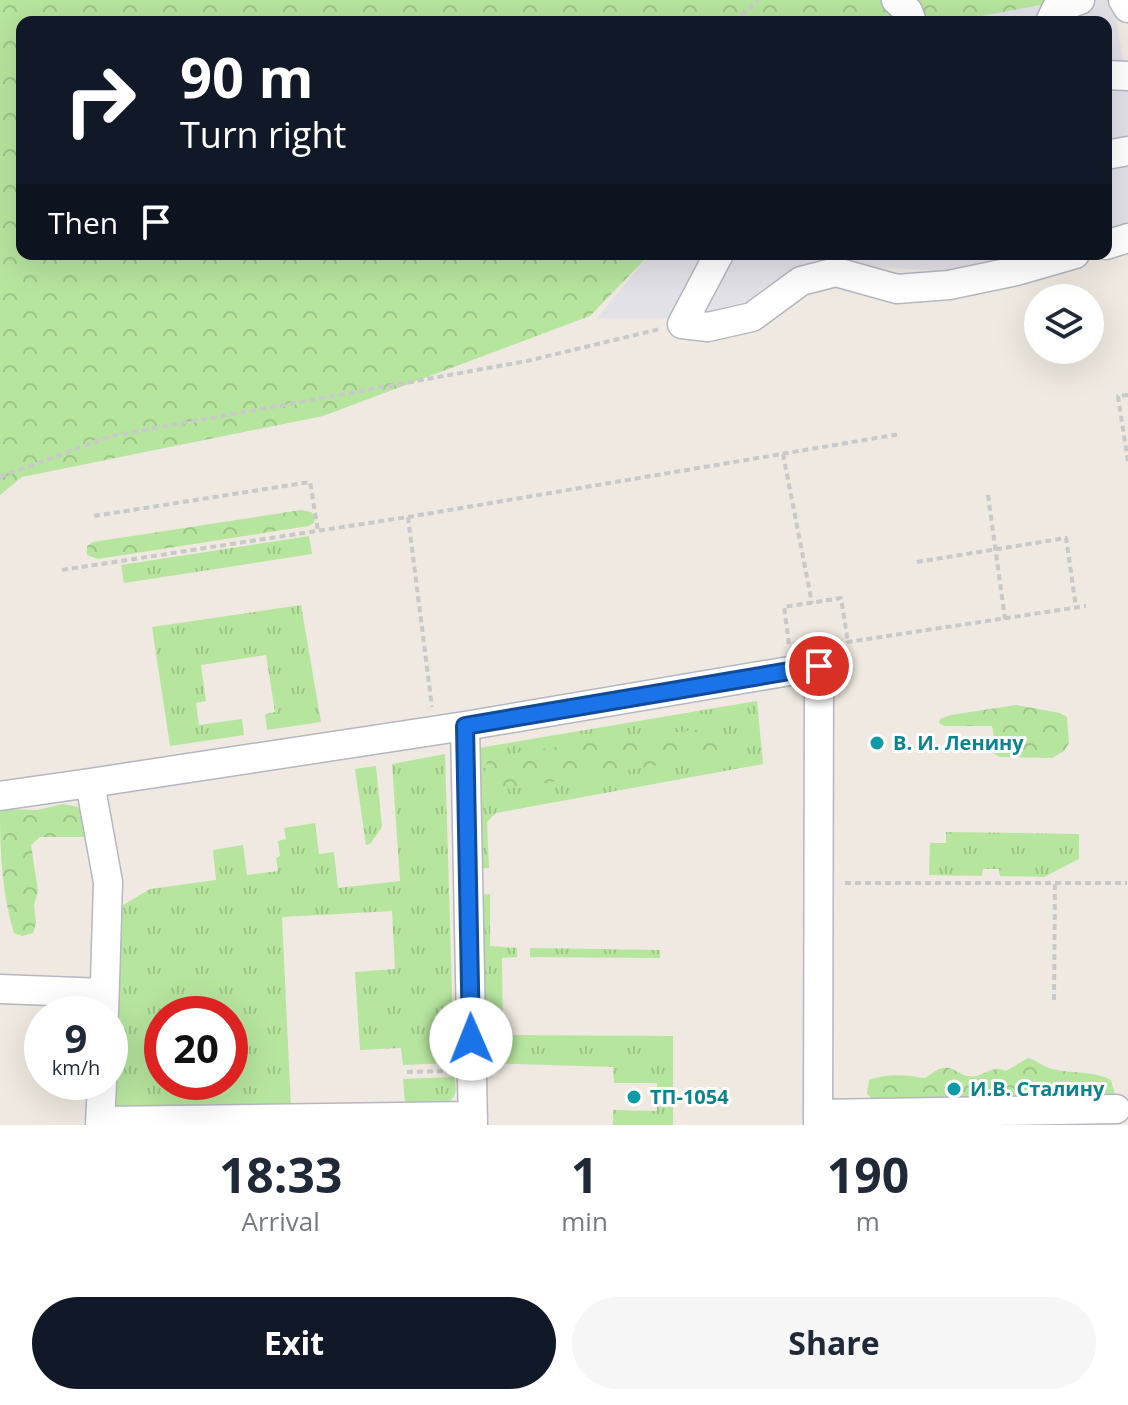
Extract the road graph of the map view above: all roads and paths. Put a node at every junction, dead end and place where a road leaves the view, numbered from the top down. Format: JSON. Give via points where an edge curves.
{"nodes":[{"id":1,"x":758,"y":0,"type":"edge"},
{"id":2,"x":896,"y":0,"type":"edge"},
{"id":3,"x":1080,"y":0,"type":"edge"},
{"id":4,"x":1123,"y":0,"type":"edge"},
{"id":5,"x":1128,"y":8,"type":"edge"},
{"id":6,"x":741,"y":16,"type":"edge"},
{"id":7,"x":910,"y":16,"type":"edge"},
{"id":8,"x":1053,"y":16,"type":"edge"},
{"id":9,"x":716,"y":260,"type":"edge"},
{"id":10,"x":1054,"y":260,"type":"edge"},
{"id":11,"x":682,"y":324,"type":"junction"},
{"id":12,"x":1128,"y":395,"type":"edge"},
{"id":13,"x":900,"y":434,"type":"dead end"},
{"id":14,"x":783,"y":454,"type":"junction"},
{"id":15,"x":1128,"y":462,"type":"edge"},
{"id":16,"x":0,"y":477,"type":"edge"},
{"id":17,"x":988,"y":495,"type":"dead end"},
{"id":18,"x":94,"y":516,"type":"dead end"},
{"id":19,"x":408,"y":517,"type":"junction"},
{"id":20,"x":318,"y":531,"type":"junction"},
{"id":21,"x":996,"y":550,"type":"junction"},
{"id":22,"x":917,"y":562,"type":"dead end"},
{"id":23,"x":62,"y":570,"type":"dead end"},
{"id":24,"x":812,"y":603,"type":"junction"},
{"id":25,"x":1086,"y":606,"type":"dead end"},
{"id":26,"x":1076,"y":608,"type":"junction"},
{"id":27,"x":1005,"y":619,"type":"junction"},
{"id":28,"x":848,"y":642,"type":"junction"},
{"id":29,"x":806,"y":668,"type":"junction"},
{"id":30,"x":465,"y":726,"type":"junction"},
{"id":31,"x":435,"y":729,"type":"junction"},
{"id":32,"x":90,"y":783,"type":"junction"},
{"id":33,"x":0,"y":796,"type":"edge"},
{"id":34,"x":1055,"y":883,"type":"junction"},
{"id":35,"x":1127,"y":883,"type":"edge"},
{"id":36,"x":819,"y":884,"type":"junction"},
{"id":37,"x":0,"y":989,"type":"edge"},
{"id":38,"x":52,"y":996,"type":"edge"},
{"id":39,"x":104,"y":996,"type":"edge"},
{"id":40,"x":1054,"y":1000,"type":"dead end"},
{"id":41,"x":472,"y":1070,"type":"junction"},
{"id":42,"x":407,"y":1072,"type":"dead end"},
{"id":43,"x":101,"y":1100,"type":"edge"},
{"id":44,"x":1116,"y":1109,"type":"dead end"},
{"id":45,"x":473,"y":1120,"type":"edge"},
{"id":46,"x":818,"y":1120,"type":"edge"},
{"id":47,"x":384,"y":1121,"type":"edge"},
{"id":48,"x":100,"y":1123,"type":"edge"},
{"id":49,"x":187,"y":1123,"type":"edge"}],
"edges":[{"from":1,"to":6,"type":"path"},
{"from":2,"to":7,"type":"lane"},
{"from":3,"to":8,"type":"lane","via":[[1056,9]]},
{"from":4,"to":5,"type":"lane"},
{"from":9,"to":11,"type":"lane"},
{"from":10,"to":11,"type":"lane","via":[[949,285],[897,289],[836,272],[801,281],[752,317],[708,327]]},
{"from":11,"to":16,"type":"path","via":[[527,361],[111,436]]},
{"from":12,"to":15,"type":"path","via":[[1118,396]]},
{"from":13,"to":14,"type":"path"},
{"from":14,"to":19,"type":"path"},
{"from":14,"to":24,"type":"path"},
{"from":17,"to":21,"type":"path"},
{"from":18,"to":20,"type":"path","via":[[310,482]]},
{"from":19,"to":20,"type":"path"},
{"from":19,"to":31,"type":"path"},
{"from":20,"to":23,"type":"path"},
{"from":21,"to":22,"type":"path"},
{"from":21,"to":26,"type":"path","via":[[1066,538]]},
{"from":21,"to":27,"type":"path"},
{"from":24,"to":28,"type":"path","via":[[841,598]]},
{"from":24,"to":29,"type":"path","via":[[784,607]]},
{"from":25,"to":26,"type":"path"},
{"from":26,"to":27,"type":"path"},
{"from":27,"to":28,"type":"path"},
{"from":28,"to":29,"type":"path"},
{"from":29,"to":30,"type":"lane"},
{"from":29,"to":36,"type":"lane"},
{"from":30,"to":31,"type":"lane"},
{"from":30,"to":41,"type":"lane"},
{"from":31,"to":32,"type":"lane"},
{"from":32,"to":33,"type":"lane"},
{"from":32,"to":39,"type":"lane","via":[[108,882]]},
{"from":34,"to":35,"type":"path"},
{"from":34,"to":36,"type":"path"},
{"from":34,"to":40,"type":"path"},
{"from":36,"to":46,"type":"lane"},
{"from":37,"to":38,"type":"lane"},
{"from":41,"to":42,"type":"path"},
{"from":41,"to":45,"type":"lane"},
{"from":43,"to":48,"type":"lane"},
{"from":44,"to":46,"type":"lane"},
{"from":45,"to":47,"type":"lane"},
{"from":47,"to":49,"type":"lane"},
{"from":48,"to":49,"type":"lane"}]}
